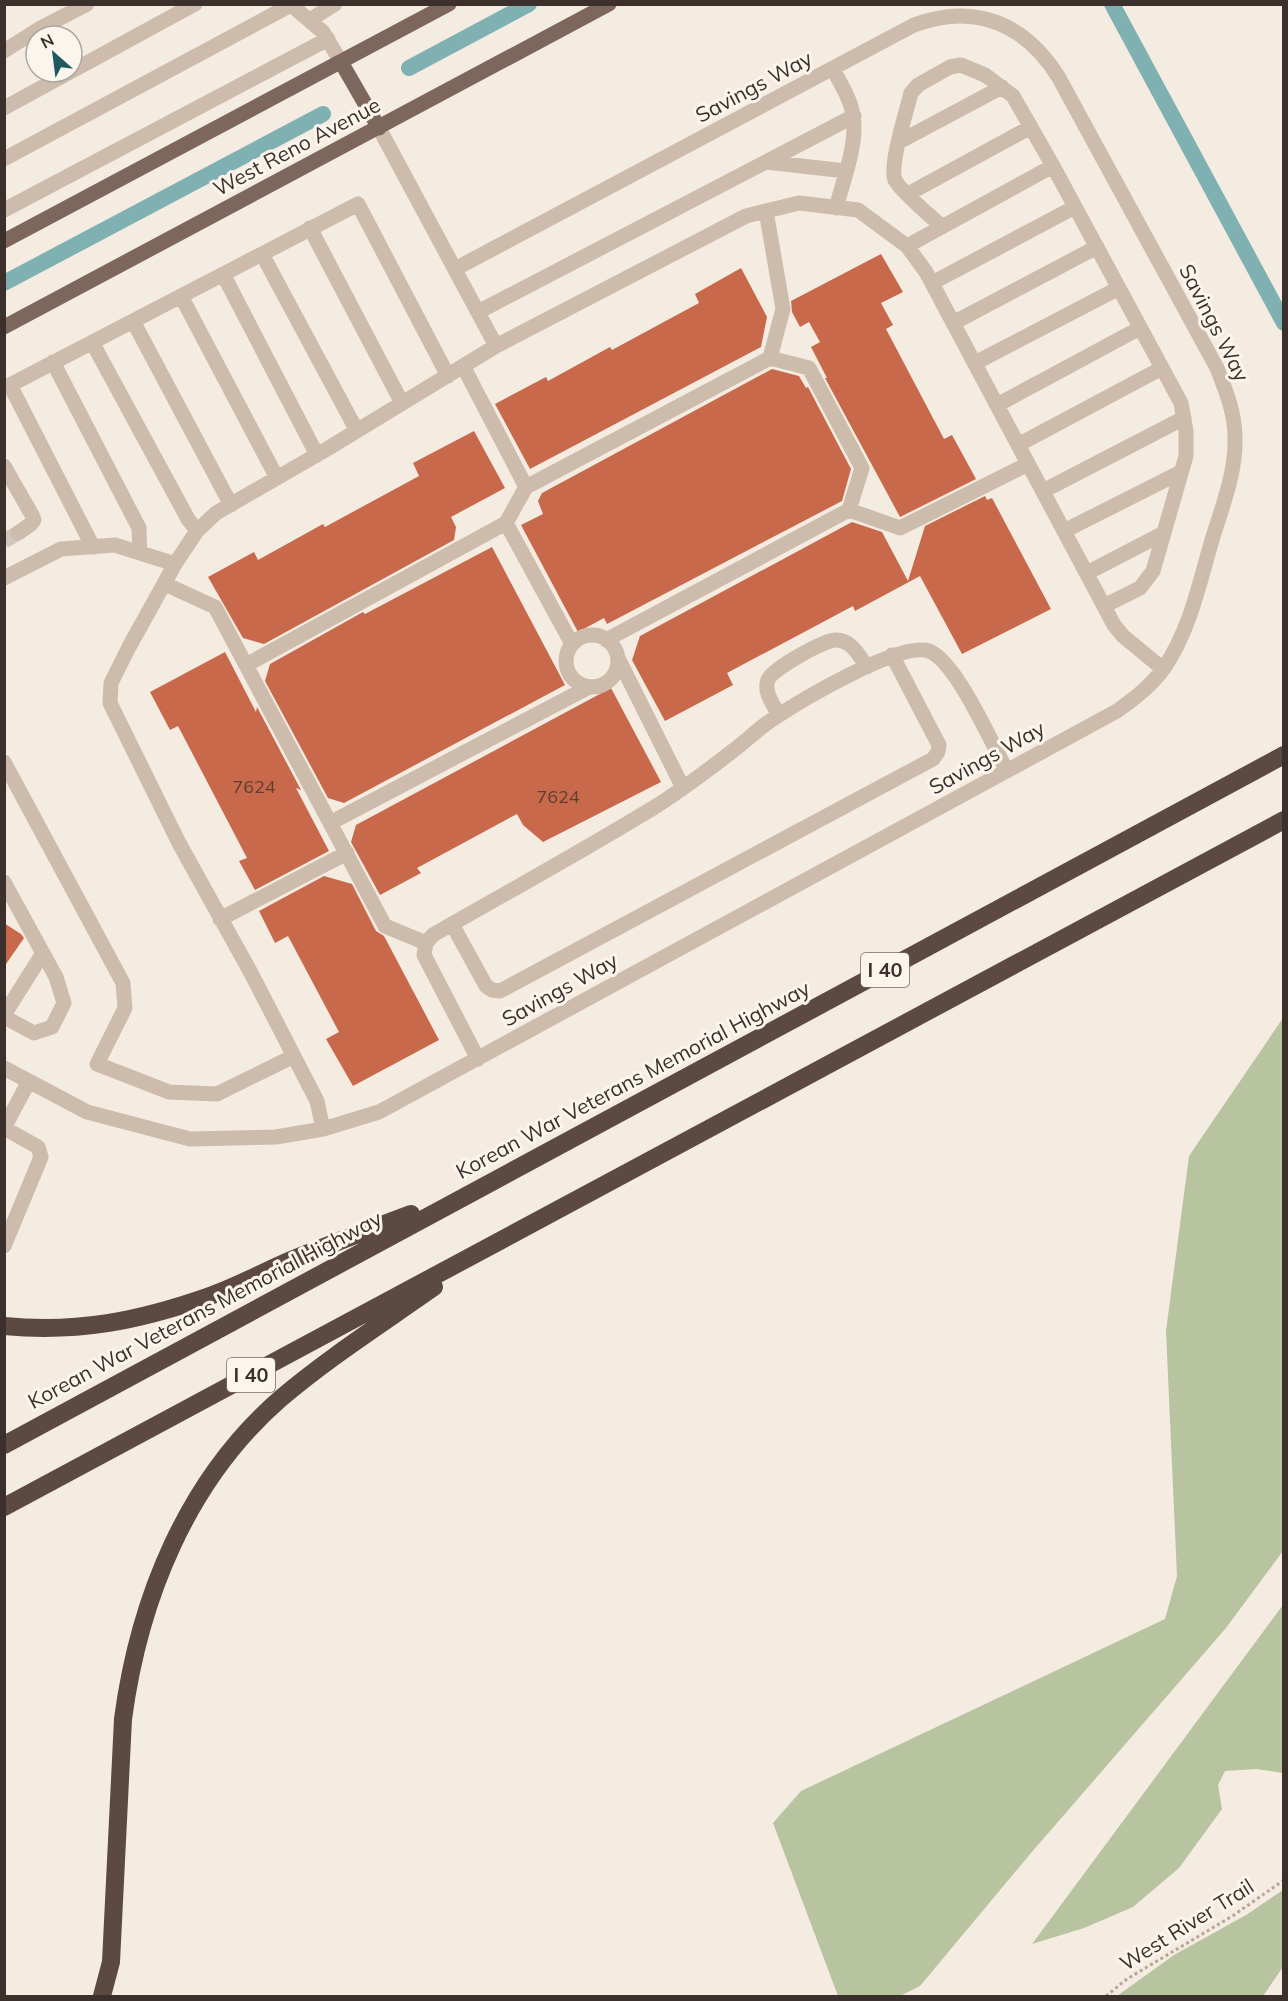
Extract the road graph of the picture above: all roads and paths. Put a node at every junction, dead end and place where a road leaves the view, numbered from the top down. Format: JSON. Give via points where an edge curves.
{"nodes":[{"id":1,"x":87,"y":4,"type":"edge"},
{"id":2,"x":195,"y":4,"type":"edge"},
{"id":3,"x":335,"y":4,"type":"edge"},
{"id":4,"x":449,"y":4,"type":"edge"},
{"id":5,"x":609,"y":4,"type":"edge"},
{"id":6,"x":291,"y":5,"type":"edge"},
{"id":7,"x":310,"y":20,"type":"junction"},
{"id":8,"x":328,"y":39,"type":"junction"},
{"id":9,"x":4,"y":51,"type":"edge"},
{"id":10,"x":341,"y":62,"type":"junction"},
{"id":11,"x":84,"y":65,"type":"edge"},
{"id":12,"x":833,"y":69,"type":"junction"},
{"id":13,"x":49,"y":84,"type":"edge"},
{"id":14,"x":1002,"y":87,"type":"junction"},
{"id":15,"x":4,"y":108,"type":"edge"},
{"id":16,"x":854,"y":116,"type":"junction"},
{"id":17,"x":1031,"y":127,"type":"junction"},
{"id":18,"x":379,"y":128,"type":"junction"},
{"id":19,"x":899,"y":141,"type":"junction"},
{"id":20,"x":4,"y":159,"type":"edge"},
{"id":21,"x":766,"y":162,"type":"junction"},
{"id":22,"x":1053,"y":166,"type":"junction"},
{"id":23,"x":846,"y":171,"type":"junction"},
{"id":24,"x":908,"y":194,"type":"junction"},
{"id":25,"x":1075,"y":207,"type":"junction"},
{"id":26,"x":836,"y":208,"type":"junction"},
{"id":27,"x":4,"y":210,"type":"edge"},
{"id":28,"x":766,"y":211,"type":"junction"},
{"id":29,"x":942,"y":227,"type":"junction"},
{"id":30,"x":310,"y":228,"type":"junction"},
{"id":31,"x":4,"y":241,"type":"edge"},
{"id":32,"x":907,"y":246,"type":"junction"},
{"id":33,"x":1097,"y":247,"type":"junction"},
{"id":34,"x":262,"y":254,"type":"junction"},
{"id":35,"x":455,"y":269,"type":"junction"},
{"id":36,"x":223,"y":274,"type":"junction"},
{"id":37,"x":932,"y":283,"type":"junction"},
{"id":38,"x":1119,"y":288,"type":"junction"},
{"id":39,"x":181,"y":296,"type":"junction"},
{"id":40,"x":478,"y":312,"type":"junction"},
{"id":41,"x":133,"y":321,"type":"junction"},
{"id":42,"x":953,"y":323,"type":"junction"},
{"id":43,"x":4,"y":327,"type":"edge"},
{"id":44,"x":1140,"y":328,"type":"junction"},
{"id":45,"x":92,"y":342,"type":"junction"},
{"id":46,"x":496,"y":346,"type":"junction"},
{"id":47,"x":770,"y":358,"type":"junction"},
{"id":48,"x":53,"y":362,"type":"junction"},
{"id":49,"x":975,"y":363,"type":"junction"},
{"id":50,"x":463,"y":366,"type":"junction"},
{"id":51,"x":1162,"y":368,"type":"junction"},
{"id":52,"x":448,"y":376,"type":"junction"},
{"id":53,"x":402,"y":403,"type":"junction"},
{"id":54,"x":997,"y":405,"type":"junction"},
{"id":55,"x":1184,"y":417,"type":"junction"},
{"id":56,"x":357,"y":431,"type":"junction"},
{"id":57,"x":1018,"y":445,"type":"junction"},
{"id":58,"x":317,"y":456,"type":"junction"},
{"id":59,"x":1028,"y":464,"type":"junction"},
{"id":60,"x":4,"y":466,"type":"edge"},
{"id":61,"x":1181,"y":472,"type":"junction"},
{"id":62,"x":277,"y":478,"type":"junction"},
{"id":63,"x":10,"y":485,"type":"edge"},
{"id":64,"x":526,"y":487,"type":"junction"},
{"id":65,"x":1043,"y":491,"type":"junction"},
{"id":66,"x":231,"y":505,"type":"junction"},
{"id":67,"x":849,"y":510,"type":"junction"},
{"id":68,"x":506,"y":523,"type":"junction"},
{"id":69,"x":197,"y":531,"type":"junction"},
{"id":70,"x":1064,"y":531,"type":"junction"},
{"id":71,"x":18,"y":533,"type":"tunnel mouth"},
{"id":72,"x":1164,"y":533,"type":"junction"},
{"id":73,"x":93,"y":547,"type":"junction"},
{"id":74,"x":141,"y":554,"type":"junction"},
{"id":75,"x":175,"y":564,"type":"junction"},
{"id":76,"x":1087,"y":573,"type":"junction"},
{"id":77,"x":4,"y":578,"type":"edge"},
{"id":78,"x":165,"y":584,"type":"junction"},
{"id":79,"x":1104,"y":606,"type":"junction"},
{"id":80,"x":606,"y":640,"type":"junction"},
{"id":81,"x":572,"y":644,"type":"junction"},
{"id":82,"x":892,"y":655,"type":"junction"},
{"id":83,"x":618,"y":658,"type":"junction"},
{"id":84,"x":246,"y":665,"type":"junction"},
{"id":85,"x":867,"y":667,"type":"junction"},
{"id":86,"x":1163,"y":669,"type":"junction"},
{"id":87,"x":589,"y":687,"type":"junction"},
{"id":88,"x":779,"y":715,"type":"junction"},
{"id":89,"x":1284,"y":755,"type":"edge"},
{"id":90,"x":4,"y":762,"type":"edge"},
{"id":91,"x":1007,"y":771,"type":"junction"},
{"id":92,"x":683,"y":788,"type":"junction"},
{"id":93,"x":1284,"y":820,"type":"edge"},
{"id":94,"x":330,"y":823,"type":"junction"},
{"id":95,"x":347,"y":853,"type":"junction"},
{"id":96,"x":4,"y":882,"type":"edge"},
{"id":97,"x":220,"y":919,"type":"junction"},
{"id":98,"x":452,"y":924,"type":"junction"},
{"id":99,"x":426,"y":943,"type":"junction"},
{"id":100,"x":43,"y":953,"type":"junction"},
{"id":101,"x":4,"y":1016,"type":"edge"},
{"id":102,"x":294,"y":1056,"type":"junction"},
{"id":103,"x":478,"y":1059,"type":"junction"},
{"id":104,"x":4,"y":1068,"type":"edge"},
{"id":105,"x":29,"y":1081,"type":"junction"},
{"id":106,"x":5,"y":1128,"type":"edge"},
{"id":107,"x":322,"y":1129,"type":"junction"},
{"id":108,"x":486,"y":1185,"type":"junction"},
{"id":109,"x":497,"y":1242,"type":"junction"},
{"id":110,"x":4,"y":1246,"type":"edge"},
{"id":111,"x":4,"y":1326,"type":"edge"},
{"id":112,"x":4,"y":1445,"type":"edge"},
{"id":113,"x":4,"y":1507,"type":"edge"},
{"id":114,"x":1284,"y":1880,"type":"edge"},
{"id":115,"x":102,"y":1996,"type":"edge"},
{"id":116,"x":1106,"y":1996,"type":"edge"}],
"edges":[{"from":1,"to":9,"type":"street"},
{"from":2,"to":11,"type":"street"},
{"from":3,"to":7,"type":"street"},
{"from":4,"to":10,"type":"main road"},
{"from":5,"to":18,"type":"main road","name":"West Reno Avenue"},
{"from":6,"to":7,"type":"street"},
{"from":6,"to":20,"type":"street"},
{"from":7,"to":8,"type":"street"},
{"from":8,"to":10,"type":"street"},
{"from":8,"to":27,"type":"street"},
{"from":10,"to":18,"type":"main road"},
{"from":10,"to":31,"type":"main road"},
{"from":12,"to":16,"type":"street"},
{"from":12,"to":35,"type":"street","name":"Savings Way"},
{"from":12,"to":86,"type":"street","name":"Savings Way","via":[[914,25],[954,16],[993,20],[1023,35],[1059,78],[1217,368],[1234,419],[1235,458],[1229,483],[1192,610]]},
{"from":13,"to":15,"type":"street"},
{"from":14,"to":17,"type":"street","via":[[1013,96]]},
{"from":14,"to":19,"type":"street"},
{"from":14,"to":19,"type":"street","via":[[962,65],[950,67],[911,93]]},
{"from":16,"to":21,"type":"street"},
{"from":16,"to":23,"type":"street"},
{"from":17,"to":22,"type":"street"},
{"from":17,"to":24,"type":"street"},
{"from":18,"to":35,"type":"street"},
{"from":18,"to":43,"type":"main road","name":"West Reno Avenue"},
{"from":19,"to":24,"type":"street","via":[[893,165],[895,179]]},
{"from":21,"to":23,"type":"street"},
{"from":21,"to":40,"type":"street"},
{"from":22,"to":25,"type":"street"},
{"from":22,"to":29,"type":"street"},
{"from":23,"to":26,"type":"street"},
{"from":24,"to":29,"type":"street"},
{"from":25,"to":33,"type":"street"},
{"from":25,"to":37,"type":"street"},
{"from":26,"to":28,"type":"street","via":[[799,203]]},
{"from":26,"to":32,"type":"street","via":[[858,210]]},
{"from":28,"to":46,"type":"street","via":[[746,216]]},
{"from":28,"to":47,"type":"street","via":[[783,309]]},
{"from":29,"to":32,"type":"street"},
{"from":30,"to":34,"type":"street"},
{"from":30,"to":52,"type":"street","via":[[358,204]]},
{"from":30,"to":53,"type":"street"},
{"from":32,"to":37,"type":"street"},
{"from":33,"to":38,"type":"street"},
{"from":33,"to":42,"type":"street"},
{"from":34,"to":36,"type":"street"},
{"from":34,"to":56,"type":"street"},
{"from":35,"to":40,"type":"street"},
{"from":36,"to":39,"type":"street"},
{"from":36,"to":58,"type":"street"},
{"from":37,"to":42,"type":"street"},
{"from":38,"to":44,"type":"street"},
{"from":38,"to":49,"type":"street"},
{"from":39,"to":41,"type":"street"},
{"from":39,"to":62,"type":"street"},
{"from":40,"to":46,"type":"street"},
{"from":41,"to":45,"type":"street"},
{"from":41,"to":66,"type":"street"},
{"from":42,"to":49,"type":"street"},
{"from":44,"to":51,"type":"street"},
{"from":44,"to":54,"type":"street"},
{"from":45,"to":48,"type":"street"},
{"from":45,"to":69,"type":"street"},
{"from":46,"to":50,"type":"street"},
{"from":47,"to":64,"type":"street"},
{"from":47,"to":67,"type":"street","via":[[809,368],[862,468]]},
{"from":48,"to":73,"type":"street","via":[[9,385]]},
{"from":48,"to":74,"type":"street","via":[[139,528]]},
{"from":49,"to":54,"type":"street"},
{"from":50,"to":52,"type":"street"},
{"from":50,"to":64,"type":"street"},
{"from":51,"to":55,"type":"street"},
{"from":51,"to":57,"type":"street"},
{"from":52,"to":53,"type":"street"},
{"from":53,"to":56,"type":"street"},
{"from":54,"to":57,"type":"street"},
{"from":55,"to":61,"type":"street","via":[[1186,456]]},
{"from":55,"to":65,"type":"street"},
{"from":56,"to":58,"type":"street"},
{"from":57,"to":59,"type":"street"},
{"from":58,"to":62,"type":"street"},
{"from":59,"to":65,"type":"street"},
{"from":59,"to":67,"type":"street","via":[[900,528]]},
{"from":60,"to":63,"type":"street"},
{"from":61,"to":70,"type":"street"},
{"from":61,"to":72,"type":"street"},
{"from":62,"to":66,"type":"street"},
{"from":63,"to":71,"type":"street","via":[[34,520]]},
{"from":64,"to":68,"type":"street"},
{"from":65,"to":70,"type":"street"},
{"from":66,"to":69,"type":"street"},
{"from":67,"to":80,"type":"street"},
{"from":68,"to":81,"type":"street"},
{"from":68,"to":84,"type":"street"},
{"from":69,"to":75,"type":"street"},
{"from":70,"to":76,"type":"street"},
{"from":72,"to":76,"type":"street"},
{"from":72,"to":79,"type":"street","via":[[1154,571],[1140,588]]},
{"from":73,"to":74,"type":"street","via":[[114,545]]},
{"from":73,"to":77,"type":"street","via":[[61,549]]},
{"from":74,"to":75,"type":"street"},
{"from":75,"to":78,"type":"street"},
{"from":76,"to":79,"type":"street"},
{"from":78,"to":84,"type":"street","via":[[215,607]]},
{"from":78,"to":97,"type":"street","via":[[111,683],[110,703]]},
{"from":79,"to":86,"type":"street","via":[[1123,636]]},
{"from":80,"to":81,"type":"street","via":[[587,636]]},
{"from":80,"to":83,"type":"street"},
{"from":81,"to":87,"type":"street","via":[[567,668],[576,682]]},
{"from":82,"to":85,"type":"street"},
{"from":82,"to":91,"type":"street","via":[[916,649],[930,651],[947,666]]},
{"from":82,"to":98,"type":"street","via":[[939,745],[933,759],[500,991],[486,986]]},
{"from":83,"to":87,"type":"street","via":[[614,675],[608,681]]},
{"from":83,"to":92,"type":"street"},
{"from":84,"to":94,"type":"street"},
{"from":85,"to":88,"type":"street"},
{"from":85,"to":88,"type":"street","via":[[847,643],[826,642],[774,671],[768,679],[768,696]]},
{"from":86,"to":91,"type":"street","name":"Savings Way","via":[[1145,691],[1117,711]]},
{"from":87,"to":94,"type":"street"},
{"from":88,"to":92,"type":"street"},
{"from":89,"to":108,"type":"highway","name":"Korean War Veterans Memorial Highway","number":"I 40"},
{"from":90,"to":102,"type":"street","via":[[123,983],[125,1008],[97,1064],[169,1092],[217,1094]]},
{"from":91,"to":103,"type":"street","name":"Savings Way"},
{"from":92,"to":98,"type":"street"},
{"from":93,"to":109,"type":"highway","number":"I 40"},
{"from":94,"to":95,"type":"street"},
{"from":95,"to":97,"type":"street"},
{"from":95,"to":99,"type":"street","via":[[385,926]]},
{"from":96,"to":100,"type":"street"},
{"from":97,"to":102,"type":"street"},
{"from":98,"to":99,"type":"street","via":[[433,934]]},
{"from":99,"to":103,"type":"street","via":[[424,955]]},
{"from":100,"to":101,"type":"street"},
{"from":100,"to":101,"type":"street","via":[[56,976],[63,1003],[52,1027],[34,1033]]},
{"from":102,"to":107,"type":"street","via":[[317,1101]]},
{"from":103,"to":107,"type":"street","name":"Savings Way","via":[[379,1112]]},
{"from":104,"to":105,"type":"street","name":"Savings Way"},
{"from":105,"to":106,"type":"street"},
{"from":105,"to":107,"type":"street","name":"Savings Way","via":[[87,1112],[190,1139],[276,1137]]},
{"from":106,"to":110,"type":"street","via":[[38,1147],[41,1157]]},
{"from":108,"to":111,"type":"highway","via":[[160,1312],[75,1328]]},
{"from":108,"to":112,"type":"highway","name":"Korean War Veterans Memorial Highway","number":"I 40"},
{"from":109,"to":113,"type":"highway","number":"I 40"},
{"from":109,"to":115,"type":"highway","via":[[278,1401],[218,1468],[182,1524],[142,1623],[126,1693],[111,1962]]},
{"from":114,"to":116,"type":"path","name":"West River Trail"}]}
